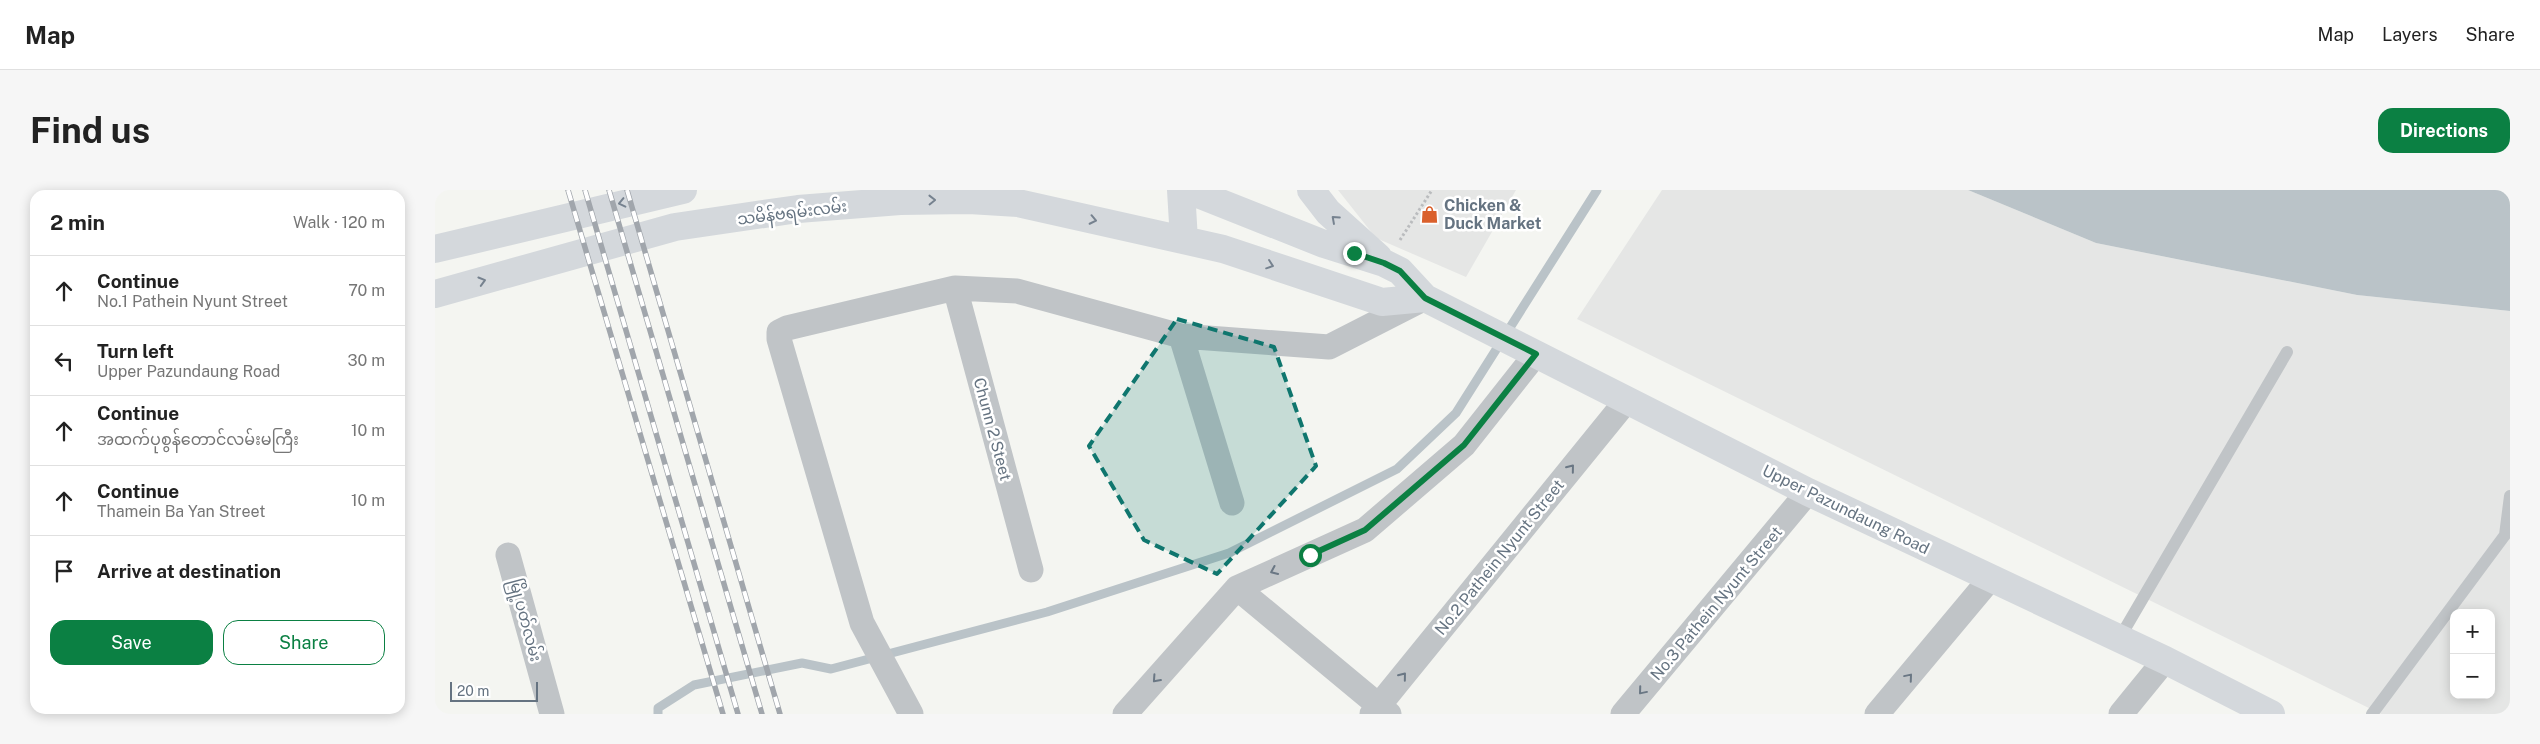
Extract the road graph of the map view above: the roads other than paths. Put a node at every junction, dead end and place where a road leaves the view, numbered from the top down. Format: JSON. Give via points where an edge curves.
{"nodes":[{"id":1,"x":1181,"y":190,"type":"edge"},
{"id":2,"x":1188,"y":190,"type":"edge"},
{"id":3,"x":1311,"y":190,"type":"edge"},
{"id":4,"x":676,"y":191,"type":"edge"},
{"id":5,"x":899,"y":195,"type":"edge"},
{"id":6,"x":1220,"y":197,"type":"edge"},
{"id":7,"x":1184,"y":240,"type":"junction"},
{"id":8,"x":435,"y":249,"type":"edge"},
{"id":9,"x":1223,"y":249,"type":"junction"},
{"id":10,"x":1384,"y":263,"type":"junction"},
{"id":11,"x":955,"y":288,"type":"junction"},
{"id":12,"x":435,"y":294,"type":"edge"},
{"id":13,"x":1425,"y":298,"type":"junction"},
{"id":14,"x":1181,"y":336,"type":"junction"},
{"id":15,"x":2287,"y":352,"type":"dead end"},
{"id":16,"x":1536,"y":354,"type":"junction"},
{"id":17,"x":1627,"y":400,"type":"junction"},
{"id":18,"x":1808,"y":492,"type":"junction"},
{"id":19,"x":2510,"y":496,"type":"edge"},
{"id":20,"x":1232,"y":503,"type":"dead end"},
{"id":21,"x":508,"y":554,"type":"dead end"},
{"id":22,"x":1031,"y":570,"type":"dead end"},
{"id":23,"x":1990,"y":579,"type":"junction"},
{"id":24,"x":1237,"y":588,"type":"junction"},
{"id":25,"x":2119,"y":639,"type":"junction"},
{"id":26,"x":2165,"y":660,"type":"junction"},
{"id":27,"x":1380,"y":711,"type":"edge"},
{"id":28,"x":552,"y":714,"type":"edge"},
{"id":29,"x":911,"y":714,"type":"edge"},
{"id":30,"x":1125,"y":714,"type":"edge"},
{"id":31,"x":1623,"y":714,"type":"edge"},
{"id":32,"x":1877,"y":714,"type":"edge"},
{"id":33,"x":2121,"y":714,"type":"edge"},
{"id":34,"x":2271,"y":714,"type":"edge"},
{"id":35,"x":2372,"y":714,"type":"edge"}],
"edges":[{"from":1,"to":7,"type":"main road"},
{"from":2,"to":6,"type":"main road"},
{"from":10,"to":3,"type":"main road","one_way":true,"via":[[1328,212]]},
{"from":4,"to":8,"type":"main road","one_way":true},
{"from":5,"to":7,"type":"main road","name":"သမိန်ဗရမ်းလမ်း","one_way":true,"via":[[1018,203]]},
{"from":12,"to":5,"type":"main road","name":"သမိန်ဗရမ်းလမ်း","one_way":true,"via":[[675,227]]},
{"from":6,"to":9,"type":"main road"},
{"from":6,"to":10,"type":"main road","via":[[1324,244]]},
{"from":7,"to":9,"type":"main road","name":"သမိန်ဗရမ်းလမ်း"},
{"from":9,"to":13,"type":"main road","name":"သမိန်ဗရမ်းလမ်း","one_way":true,"via":[[1382,302]]},
{"from":10,"to":13,"type":"main road","via":[[1400,271]]},
{"from":11,"to":14,"type":"street","via":[[1017,291]]},
{"from":11,"to":22,"type":"street","name":"Chunn 2 Steet"},
{"from":11,"to":29,"type":"street","via":[[779,332],[862,623]]},
{"from":13,"to":14,"type":"street","via":[[1329,347]]},
{"from":13,"to":16,"type":"main road","name":"Upper Pazundaung Road"},
{"from":14,"to":20,"type":"street"},
{"from":15,"to":25,"type":"lane"},
{"from":16,"to":17,"type":"main road","name":"Upper Pazundaung Road"},
{"from":16,"to":24,"type":"street","one_way":true,"via":[[1464,445],[1365,530]]},
{"from":17,"to":18,"type":"main road","name":"Upper Pazundaung Road"},
{"from":27,"to":17,"type":"street","name":"No.2 Pathein Nyunt Street","one_way":true},
{"from":18,"to":23,"type":"main road","name":"Upper Pazundaung Road"},
{"from":18,"to":31,"type":"street","name":"No.3 Pathein Nyunt Street","one_way":true},
{"from":19,"to":35,"type":"lane","via":[[2505,535]]},
{"from":21,"to":28,"type":"street","name":"မြို့ပတ်လမ်း"},
{"from":23,"to":25,"type":"main road","name":"Upper Pazundaung Road"},
{"from":32,"to":23,"type":"street","one_way":true},
{"from":24,"to":27,"type":"street"},
{"from":24,"to":30,"type":"street","one_way":true},
{"from":25,"to":26,"type":"main road","name":"Upper Pazundaung Road"},
{"from":26,"to":33,"type":"street"},
{"from":26,"to":34,"type":"main road","name":"Upper Pazundaung Road"}]}
